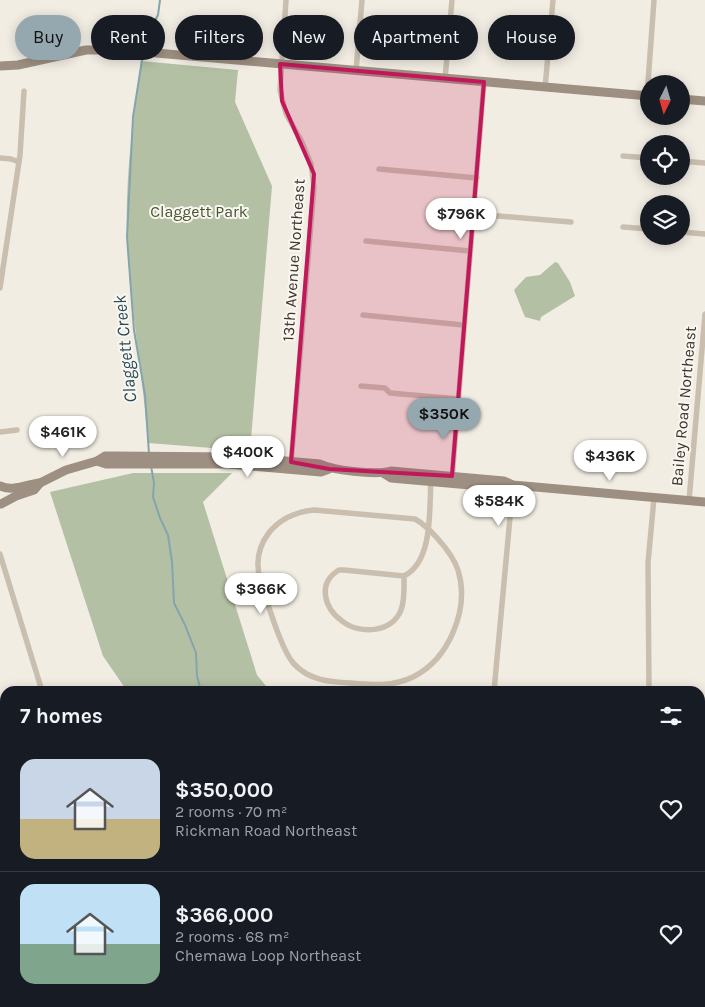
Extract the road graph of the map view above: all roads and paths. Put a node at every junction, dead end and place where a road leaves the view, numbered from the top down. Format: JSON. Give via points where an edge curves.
{"nodes":[{"id":1,"x":286,"y":0,"type":"edge"},
{"id":2,"x":362,"y":0,"type":"edge"},
{"id":3,"x":452,"y":0,"type":"edge"},
{"id":4,"x":553,"y":0,"type":"edge"},
{"id":5,"x":654,"y":0,"type":"edge"},
{"id":6,"x":280,"y":64,"type":"junction"},
{"id":7,"x":0,"y":66,"type":"edge"},
{"id":8,"x":356,"y":71,"type":"junction"},
{"id":9,"x":649,"y":75,"type":"edge"},
{"id":10,"x":445,"y":79,"type":"junction"},
{"id":11,"x":484,"y":82,"type":"junction"},
{"id":12,"x":546,"y":88,"type":"junction"},
{"id":13,"x":24,"y":91,"type":"dead end"},
{"id":14,"x":640,"y":95,"type":"edge"},
{"id":15,"x":690,"y":100,"type":"edge"},
{"id":16,"x":705,"y":102,"type":"edge"},
{"id":17,"x":623,"y":156,"type":"dead end"},
{"id":18,"x":640,"y":157,"type":"edge"},
{"id":19,"x":0,"y":158,"type":"edge"},
{"id":20,"x":19,"y":162,"type":"junction"},
{"id":21,"x":690,"y":162,"type":"edge"},
{"id":22,"x":705,"y":163,"type":"edge"},
{"id":23,"x":379,"y":169,"type":"dead end"},
{"id":24,"x":477,"y":178,"type":"junction"},
{"id":25,"x":474,"y":214,"type":"junction"},
{"id":26,"x":571,"y":222,"type":"dead end"},
{"id":27,"x":623,"y":227,"type":"dead end"},
{"id":28,"x":640,"y":228,"type":"edge"},
{"id":29,"x":690,"y":233,"type":"edge"},
{"id":30,"x":705,"y":234,"type":"edge"},
{"id":31,"x":366,"y":241,"type":"dead end"},
{"id":32,"x":470,"y":250,"type":"junction"},
{"id":33,"x":0,"y":288,"type":"edge"},
{"id":34,"x":705,"y":314,"type":"edge"},
{"id":35,"x":363,"y":315,"type":"dead end"},
{"id":36,"x":463,"y":325,"type":"junction"},
{"id":37,"x":362,"y":386,"type":"dead end"},
{"id":38,"x":458,"y":398,"type":"junction"},
{"id":39,"x":17,"y":430,"type":"dead end"},
{"id":40,"x":0,"y":432,"type":"edge"},
{"id":41,"x":291,"y":465,"type":"junction"},
{"id":42,"x":431,"y":478,"type":"junction"},
{"id":43,"x":452,"y":480,"type":"junction"},
{"id":44,"x":40,"y":483,"type":"junction"},
{"id":45,"x":513,"y":485,"type":"junction"},
{"id":46,"x":0,"y":487,"type":"edge"},
{"id":47,"x":654,"y":498,"type":"junction"},
{"id":48,"x":689,"y":501,"type":"junction"},
{"id":49,"x":705,"y":502,"type":"edge"},
{"id":50,"x":0,"y":505,"type":"edge"},
{"id":51,"x":427,"y":528,"type":"junction"},
{"id":52,"x":0,"y":554,"type":"edge"},
{"id":53,"x":404,"y":576,"type":"junction"},
{"id":54,"x":40,"y":686,"type":"edge"},
{"id":55,"x":494,"y":686,"type":"edge"},
{"id":56,"x":649,"y":686,"type":"edge"}],
"edges":[{"from":1,"to":6,"type":"street","name":"13th Avenue Northeast"},
{"from":2,"to":8,"type":"street"},
{"from":3,"to":10,"type":"street"},
{"from":4,"to":12,"type":"street"},
{"from":5,"to":9,"type":"street"},
{"from":6,"to":7,"type":"main road","via":[[122,50],[86,50]]},
{"from":6,"to":8,"type":"main road"},
{"from":6,"to":41,"type":"street","name":"13th Avenue Northeast","via":[[282,101],[302,140],[314,180]]},
{"from":8,"to":10,"type":"main road"},
{"from":10,"to":11,"type":"main road"},
{"from":11,"to":12,"type":"main road"},
{"from":11,"to":24,"type":"street"},
{"from":12,"to":14,"type":"main road"},
{"from":13,"to":20,"type":"street"},
{"from":15,"to":16,"type":"main road"},
{"from":17,"to":18,"type":"street"},
{"from":19,"to":20,"type":"street"},
{"from":20,"to":33,"type":"street"},
{"from":21,"to":22,"type":"street"},
{"from":23,"to":24,"type":"street"},
{"from":24,"to":25,"type":"street"},
{"from":25,"to":26,"type":"street"},
{"from":25,"to":32,"type":"street"},
{"from":27,"to":28,"type":"street"},
{"from":29,"to":30,"type":"street"},
{"from":31,"to":32,"type":"street"},
{"from":32,"to":36,"type":"street"},
{"from":34,"to":48,"type":"street","name":"Bailey Road Northeast"},
{"from":35,"to":36,"type":"street"},
{"from":36,"to":38,"type":"street"},
{"from":37,"to":38,"type":"street","via":[[384,388],[390,393]]},
{"from":38,"to":43,"type":"street"},
{"from":39,"to":40,"type":"street"},
{"from":41,"to":42,"type":"main road","via":[[321,472],[329,469],[392,471]]},
{"from":41,"to":44,"type":"main road","via":[[238,458],[121,460],[105,456]]},
{"from":42,"to":43,"type":"main road"},
{"from":42,"to":51,"type":"street"},
{"from":43,"to":45,"type":"main road","via":[[504,481]]},
{"from":44,"to":46,"type":"main road","via":[[14,489]]},
{"from":44,"to":50,"type":"main road","via":[[34,490]]},
{"from":45,"to":47,"type":"main road"},
{"from":45,"to":55,"type":"street"},
{"from":46,"to":50,"type":"main road","via":[[3,494]]},
{"from":47,"to":48,"type":"main road"},
{"from":47,"to":56,"type":"street","name":"Bailey Road Northeast","via":[[648,563]]},
{"from":48,"to":49,"type":"main road"},
{"from":51,"to":51,"type":"street","via":[[415,519],[314,510],[292,515],[274,526],[262,543],[258,571],[285,649],[294,664],[322,680],[378,686],[412,678],[432,663],[443,651],[454,629],[459,612],[460,585],[452,558]]},
{"from":51,"to":53,"type":"street","via":[[424,554]]},
{"from":52,"to":54,"type":"street"},
{"from":53,"to":53,"type":"street","via":[[339,570],[327,581],[326,600],[347,624],[364,629],[383,628],[396,619],[401,609]]}]}
